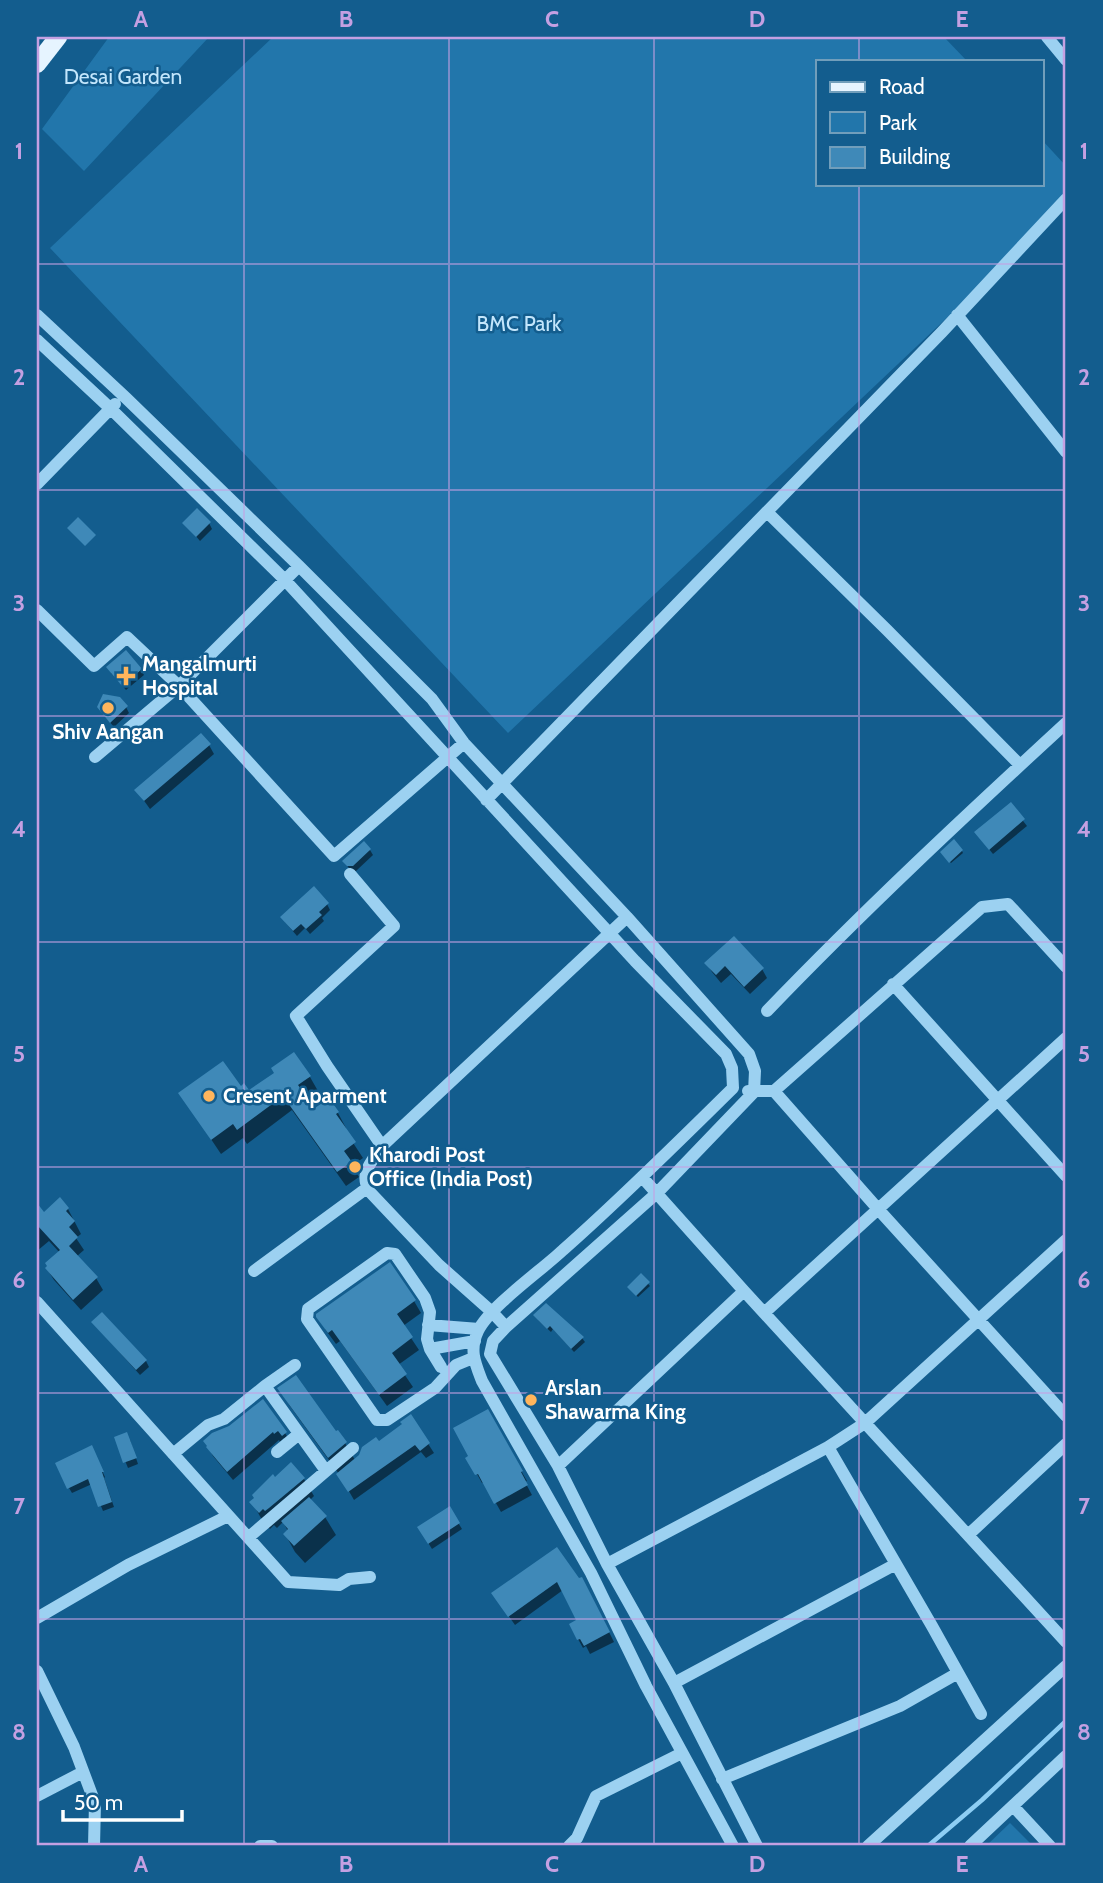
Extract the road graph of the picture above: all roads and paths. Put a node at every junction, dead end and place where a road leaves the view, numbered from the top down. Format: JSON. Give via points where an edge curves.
{"nodes":[{"id":1,"x":58,"y":37,"type":"edge"},
{"id":2,"x":1047,"y":37,"type":"edge"},
{"id":3,"x":1066,"y":60,"type":"edge"},
{"id":4,"x":37,"y":64,"type":"edge"},
{"id":5,"x":1066,"y":199,"type":"edge"},
{"id":6,"x":37,"y":315,"type":"edge"},
{"id":7,"x":957,"y":316,"type":"junction"},
{"id":8,"x":37,"y":340,"type":"edge"},
{"id":9,"x":124,"y":396,"type":"junction"},
{"id":10,"x":111,"y":409,"type":"junction"},
{"id":11,"x":1066,"y":453,"type":"edge"},
{"id":12,"x":37,"y":484,"type":"edge"},
{"id":13,"x":767,"y":512,"type":"junction"},
{"id":14,"x":299,"y":566,"type":"junction"},
{"id":15,"x":284,"y":579,"type":"junction"},
{"id":16,"x":37,"y":610,"type":"edge"},
{"id":17,"x":179,"y":686,"type":"junction"},
{"id":18,"x":1066,"y":723,"type":"edge"},
{"id":19,"x":464,"y":743,"type":"junction"},
{"id":20,"x":448,"y":756,"type":"junction"},
{"id":21,"x":95,"y":757,"type":"dead end"},
{"id":22,"x":1020,"y":765,"type":"junction"},
{"id":23,"x":503,"y":783,"type":"junction"},
{"id":24,"x":486,"y":800,"type":"junction"},
{"id":25,"x":350,"y":874,"type":"dead end"},
{"id":26,"x":626,"y":917,"type":"junction"},
{"id":27,"x":609,"y":932,"type":"junction"},
{"id":28,"x":652,"y":946,"type":"junction"},
{"id":29,"x":635,"y":961,"type":"junction"},
{"id":30,"x":1066,"y":967,"type":"edge"},
{"id":31,"x":893,"y":985,"type":"junction"},
{"id":32,"x":767,"y":1011,"type":"dead end"},
{"id":33,"x":712,"y":1013,"type":"junction"},
{"id":34,"x":699,"y":1026,"type":"junction"},
{"id":35,"x":1066,"y":1038,"type":"edge"},
{"id":36,"x":733,"y":1088,"type":"junction"},
{"id":37,"x":774,"y":1091,"type":"junction"},
{"id":38,"x":754,"y":1092,"type":"junction"},
{"id":39,"x":998,"y":1101,"type":"junction"},
{"id":40,"x":382,"y":1146,"type":"junction"},
{"id":41,"x":1066,"y":1176,"type":"edge"},
{"id":42,"x":642,"y":1177,"type":"junction"},
{"id":43,"x":367,"y":1188,"type":"junction"},
{"id":44,"x":657,"y":1193,"type":"junction"},
{"id":45,"x":878,"y":1209,"type":"junction"},
{"id":46,"x":1066,"y":1240,"type":"edge"},
{"id":47,"x":254,"y":1271,"type":"dead end"},
{"id":48,"x":744,"y":1291,"type":"junction"},
{"id":49,"x":37,"y":1302,"type":"edge"},
{"id":50,"x":492,"y":1312,"type":"junction"},
{"id":51,"x":764,"y":1313,"type":"junction"},
{"id":52,"x":978,"y":1320,"type":"junction"},
{"id":53,"x":428,"y":1325,"type":"junction"},
{"id":54,"x":506,"y":1327,"type":"junction"},
{"id":55,"x":477,"y":1335,"type":"junction"},
{"id":56,"x":430,"y":1349,"type":"junction"},
{"id":57,"x":473,"y":1358,"type":"junction"},
{"id":58,"x":295,"y":1365,"type":"dead end"},
{"id":59,"x":441,"y":1367,"type":"dead end"},
{"id":60,"x":265,"y":1386,"type":"junction"},
{"id":61,"x":1066,"y":1416,"type":"edge"},
{"id":62,"x":865,"y":1423,"type":"junction"},
{"id":63,"x":299,"y":1434,"type":"junction"},
{"id":64,"x":1066,"y":1444,"type":"edge"},
{"id":65,"x":828,"y":1447,"type":"junction"},
{"id":66,"x":352,"y":1448,"type":"dead end"},
{"id":67,"x":277,"y":1452,"type":"dead end"},
{"id":68,"x":173,"y":1454,"type":"junction"},
{"id":69,"x":558,"y":1466,"type":"junction"},
{"id":70,"x":327,"y":1471,"type":"junction"},
{"id":71,"x":228,"y":1516,"type":"junction"},
{"id":72,"x":968,"y":1535,"type":"junction"},
{"id":73,"x":249,"y":1537,"type":"junction"},
{"id":74,"x":607,"y":1564,"type":"junction"},
{"id":75,"x":896,"y":1564,"type":"junction"},
{"id":76,"x":370,"y":1577,"type":"dead end"},
{"id":77,"x":37,"y":1618,"type":"edge"},
{"id":78,"x":637,"y":1618,"type":"junction"},
{"id":79,"x":617,"y":1627,"type":"junction"},
{"id":80,"x":1066,"y":1642,"type":"edge"},
{"id":81,"x":1066,"y":1665,"type":"edge"},
{"id":82,"x":37,"y":1671,"type":"edge"},
{"id":83,"x":958,"y":1673,"type":"junction"},
{"id":84,"x":674,"y":1683,"type":"junction"},
{"id":85,"x":981,"y":1714,"type":"dead end"},
{"id":86,"x":682,"y":1753,"type":"junction"},
{"id":87,"x":1066,"y":1756,"type":"edge"},
{"id":88,"x":83,"y":1772,"type":"junction"},
{"id":89,"x":722,"y":1779,"type":"junction"},
{"id":90,"x":37,"y":1796,"type":"edge"},
{"id":91,"x":1013,"y":1806,"type":"junction"},
{"id":92,"x":94,"y":1846,"type":"edge"},
{"id":93,"x":260,"y":1846,"type":"edge"},
{"id":94,"x":272,"y":1846,"type":"edge"},
{"id":95,"x":569,"y":1846,"type":"edge"},
{"id":96,"x":733,"y":1846,"type":"edge"},
{"id":97,"x":757,"y":1846,"type":"edge"},
{"id":98,"x":868,"y":1846,"type":"edge"},
{"id":99,"x":970,"y":1846,"type":"edge"},
{"id":100,"x":1050,"y":1846,"type":"edge"}],
"edges":[{"from":1,"to":4,"type":"main road"},
{"from":2,"to":3,"type":"street"},
{"from":5,"to":7,"type":"street"},
{"from":6,"to":9,"type":"street"},
{"from":7,"to":11,"type":"street"},
{"from":7,"to":13,"type":"street"},
{"from":8,"to":10,"type":"street"},
{"from":9,"to":10,"type":"street"},
{"from":9,"to":14,"type":"street"},
{"from":10,"to":12,"type":"street"},
{"from":10,"to":15,"type":"street"},
{"from":13,"to":22,"type":"street"},
{"from":13,"to":23,"type":"street"},
{"from":14,"to":15,"type":"street"},
{"from":14,"to":19,"type":"street","via":[[432,699]]},
{"from":15,"to":17,"type":"street"},
{"from":15,"to":20,"type":"street"},
{"from":16,"to":17,"type":"street","via":[[94,666],[127,637]]},
{"from":17,"to":20,"type":"street","via":[[334,856]]},
{"from":17,"to":21,"type":"street"},
{"from":18,"to":22,"type":"street"},
{"from":19,"to":20,"type":"street"},
{"from":19,"to":23,"type":"street"},
{"from":20,"to":24,"type":"street"},
{"from":22,"to":32,"type":"street"},
{"from":23,"to":24,"type":"street"},
{"from":23,"to":26,"type":"street"},
{"from":24,"to":27,"type":"street"},
{"from":25,"to":40,"type":"street","via":[[394,926],[296,1016]]},
{"from":26,"to":27,"type":"street"},
{"from":26,"to":28,"type":"street"},
{"from":27,"to":29,"type":"street"},
{"from":27,"to":40,"type":"street"},
{"from":28,"to":29,"type":"street"},
{"from":28,"to":33,"type":"street"},
{"from":29,"to":34,"type":"street"},
{"from":30,"to":31,"type":"street","via":[[1008,904],[982,907]]},
{"from":31,"to":37,"type":"street"},
{"from":31,"to":39,"type":"street"},
{"from":33,"to":34,"type":"street"},
{"from":33,"to":38,"type":"street","via":[[749,1054],[755,1071]]},
{"from":34,"to":36,"type":"street","via":[[726,1054]]},
{"from":35,"to":39,"type":"street"},
{"from":36,"to":38,"type":"street"},
{"from":36,"to":42,"type":"street"},
{"from":37,"to":38,"type":"street"},
{"from":37,"to":45,"type":"street"},
{"from":38,"to":44,"type":"street"},
{"from":39,"to":41,"type":"street"},
{"from":39,"to":45,"type":"street"},
{"from":40,"to":43,"type":"street","via":[[366,1171]]},
{"from":42,"to":44,"type":"street"},
{"from":42,"to":50,"type":"street"},
{"from":43,"to":47,"type":"street"},
{"from":43,"to":50,"type":"street","via":[[439,1265]]},
{"from":44,"to":48,"type":"street"},
{"from":44,"to":54,"type":"street"},
{"from":45,"to":51,"type":"street"},
{"from":45,"to":52,"type":"street"},
{"from":46,"to":52,"type":"street"},
{"from":48,"to":51,"type":"street"},
{"from":48,"to":69,"type":"street"},
{"from":49,"to":68,"type":"street"},
{"from":50,"to":54,"type":"street"},
{"from":50,"to":55,"type":"street"},
{"from":51,"to":62,"type":"street"},
{"from":52,"to":61,"type":"street"},
{"from":52,"to":62,"type":"street"},
{"from":53,"to":55,"type":"street"},
{"from":53,"to":56,"type":"street"},
{"from":53,"to":57,"type":"street","via":[[425,1298],[395,1254],[387,1253],[308,1310],[307,1319],[377,1420],[387,1420]]},
{"from":54,"to":69,"type":"street","via":[[492,1341],[491,1354]]},
{"from":55,"to":56,"type":"street"},
{"from":55,"to":57,"type":"street"},
{"from":56,"to":59,"type":"street"},
{"from":57,"to":79,"type":"street"},
{"from":58,"to":60,"type":"street"},
{"from":60,"to":63,"type":"street"},
{"from":60,"to":68,"type":"street"},
{"from":62,"to":65,"type":"street"},
{"from":62,"to":72,"type":"street"},
{"from":63,"to":67,"type":"street"},
{"from":63,"to":70,"type":"street"},
{"from":64,"to":72,"type":"street"},
{"from":65,"to":74,"type":"street"},
{"from":65,"to":75,"type":"street"},
{"from":66,"to":70,"type":"street"},
{"from":68,"to":71,"type":"street"},
{"from":69,"to":74,"type":"street"},
{"from":70,"to":73,"type":"street"},
{"from":71,"to":73,"type":"street"},
{"from":71,"to":77,"type":"street","via":[[128,1565]]},
{"from":72,"to":80,"type":"street"},
{"from":73,"to":76,"type":"street","via":[[288,1582],[339,1585]]},
{"from":74,"to":78,"type":"street"},
{"from":75,"to":83,"type":"street"},
{"from":75,"to":84,"type":"street"},
{"from":78,"to":79,"type":"street"},
{"from":78,"to":84,"type":"street"},
{"from":79,"to":86,"type":"street"},
{"from":81,"to":98,"type":"street"},
{"from":82,"to":88,"type":"street"},
{"from":83,"to":85,"type":"street"},
{"from":83,"to":89,"type":"street","via":[[900,1706]]},
{"from":84,"to":89,"type":"street"},
{"from":86,"to":95,"type":"street","via":[[596,1796],[578,1838]]},
{"from":86,"to":96,"type":"street"},
{"from":87,"to":91,"type":"street"},
{"from":88,"to":90,"type":"street"},
{"from":88,"to":92,"type":"street","via":[[95,1803]]},
{"from":89,"to":97,"type":"street"},
{"from":91,"to":99,"type":"street"},
{"from":91,"to":100,"type":"street"},
{"from":93,"to":94,"type":"street"}]}
